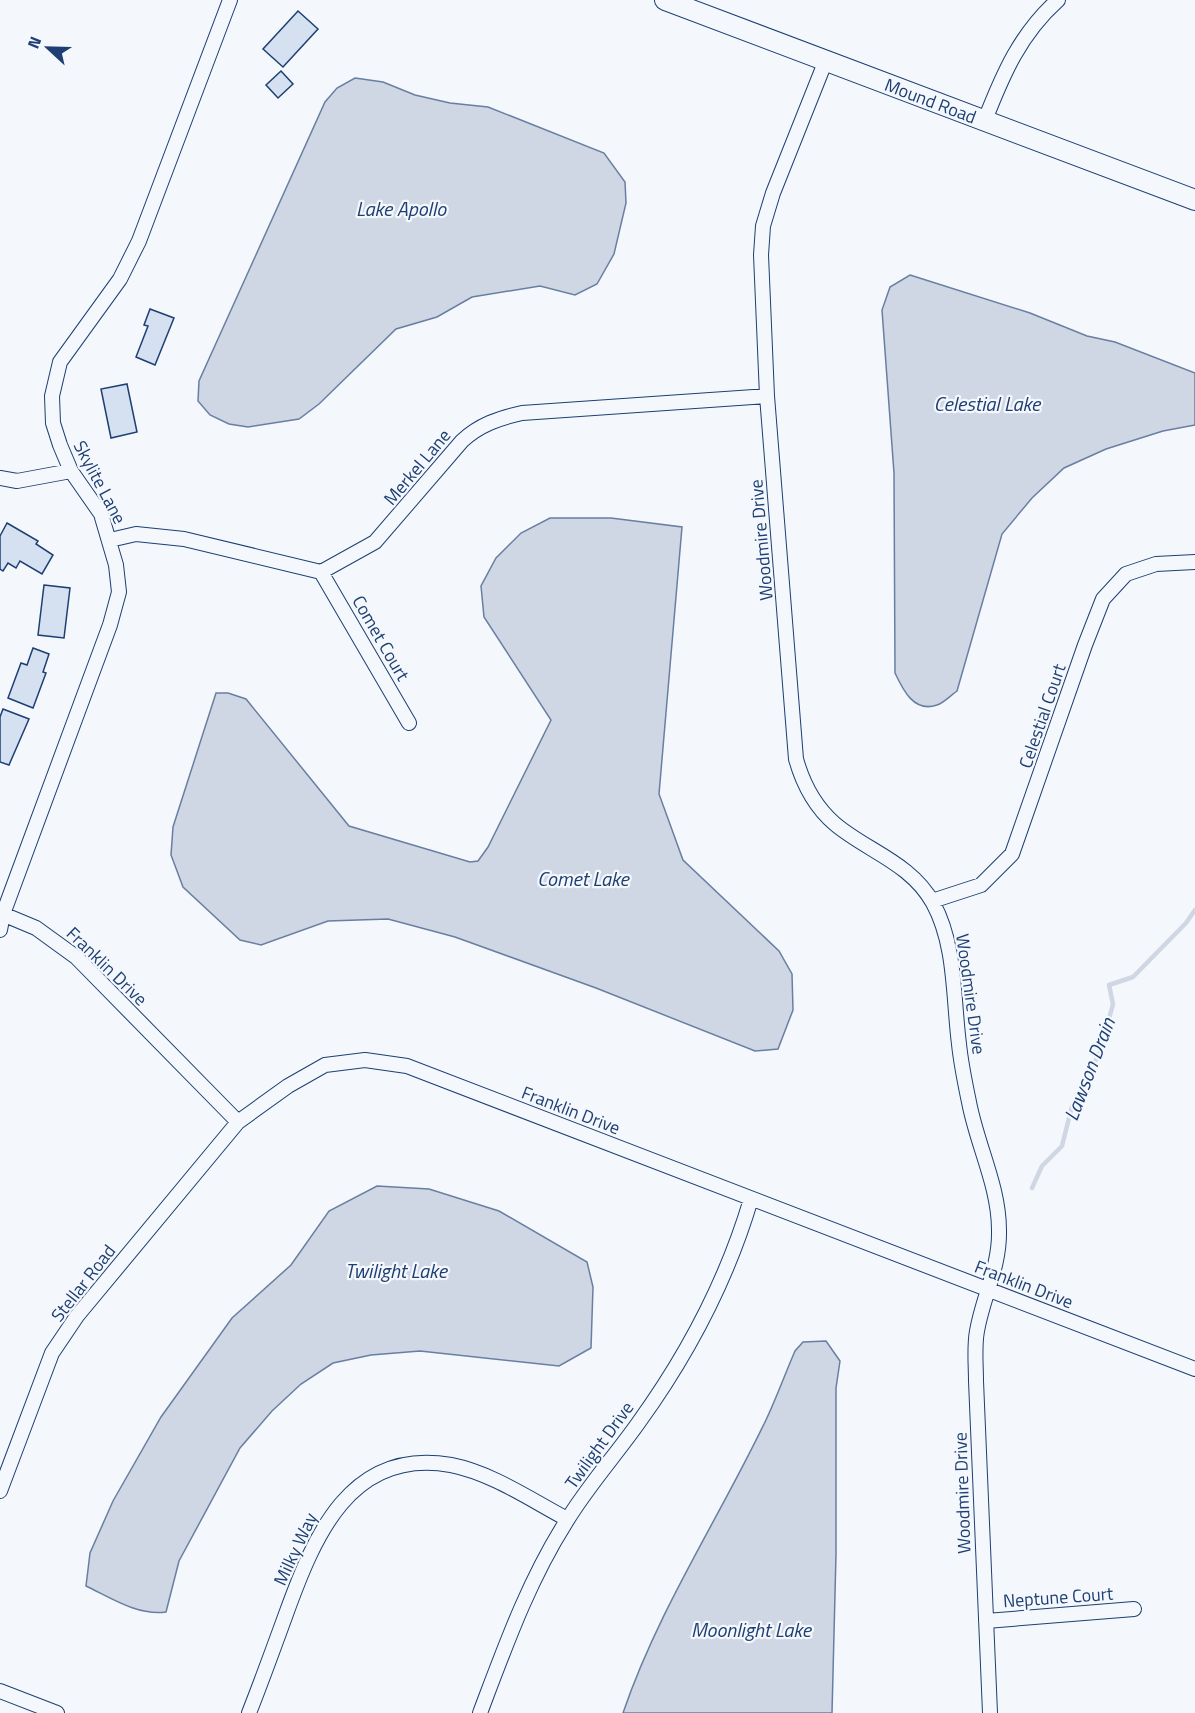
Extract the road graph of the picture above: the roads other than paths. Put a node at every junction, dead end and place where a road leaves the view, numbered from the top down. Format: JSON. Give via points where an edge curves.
{"nodes":[{"id":1,"x":230,"y":0,"type":"edge"},
{"id":2,"x":665,"y":0,"type":"edge"},
{"id":3,"x":1058,"y":0,"type":"edge"},
{"id":4,"x":826,"y":60,"type":"junction"},
{"id":5,"x":986,"y":120,"type":"junction"},
{"id":6,"x":1195,"y":200,"type":"edge"},
{"id":7,"x":767,"y":396,"type":"junction"},
{"id":8,"x":72,"y":471,"type":"junction"},
{"id":9,"x":0,"y":478,"type":"edge"},
{"id":10,"x":110,"y":540,"type":"junction"},
{"id":11,"x":1195,"y":562,"type":"edge"},
{"id":12,"x":321,"y":572,"type":"junction"},
{"id":13,"x":409,"y":723,"type":"dead end"},
{"id":14,"x":932,"y":901,"type":"junction"},
{"id":15,"x":1,"y":914,"type":"edge"},
{"id":16,"x":0,"y":930,"type":"edge"},
{"id":17,"x":238,"y":1122,"type":"junction"},
{"id":18,"x":751,"y":1199,"type":"junction"},
{"id":19,"x":990,"y":1290,"type":"junction"},
{"id":20,"x":1195,"y":1368,"type":"edge"},
{"id":21,"x":0,"y":1491,"type":"edge"},
{"id":22,"x":567,"y":1519,"type":"junction"},
{"id":23,"x":1134,"y":1609,"type":"dead end"},
{"id":24,"x":986,"y":1621,"type":"junction"},
{"id":25,"x":0,"y":1691,"type":"edge"},
{"id":26,"x":57,"y":1713,"type":"edge"},
{"id":27,"x":249,"y":1713,"type":"edge"},
{"id":28,"x":480,"y":1713,"type":"edge"},
{"id":29,"x":990,"y":1713,"type":"edge"}],
"edges":[{"from":1,"to":8,"type":"street","name":"Skylite Lane","via":[[139,241],[120,279],[59,364],[52,396],[53,423]]},
{"from":2,"to":4,"type":"street","name":"Mound Road"},
{"from":3,"to":5,"type":"street","via":[[1026,32],[1013,53]]},
{"from":4,"to":5,"type":"street","name":"Mound Road"},
{"from":4,"to":7,"type":"street","name":"Woodmire Drive","via":[[773,193],[764,226],[761,274]]},
{"from":5,"to":6,"type":"street","name":"Mound Road"},
{"from":7,"to":12,"type":"street","name":"Merkel Lane","via":[[522,412],[501,417],[462,441],[375,542]]},
{"from":7,"to":14,"type":"street","name":"Woodmire Drive","via":[[796,759],[802,779],[810,796],[829,818],[890,858],[912,876]]},
{"from":8,"to":9,"type":"street","via":[[17,481]]},
{"from":8,"to":10,"type":"street","name":"Skylite Lane","via":[[100,514]]},
{"from":10,"to":12,"type":"street","via":[[136,534],[184,539]]},
{"from":10,"to":15,"type":"street","name":"Skylite Lane","via":[[119,592],[110,625]]},
{"from":11,"to":14,"type":"street","name":"Celestial Court","via":[[1156,564],[1126,574],[1103,599],[1012,854],[981,885]]},
{"from":12,"to":13,"type":"street","name":"Comet Court"},
{"from":14,"to":19,"type":"street","name":"Woodmire Drive","via":[[950,956],[959,1046],[977,1142],[996,1200],[999,1230]]},
{"from":15,"to":16,"type":"street","name":"Skylite Lane"},
{"from":15,"to":17,"type":"street","name":"Franklin Drive","via":[[36,928],[76,957]]},
{"from":17,"to":18,"type":"street","name":"Franklin Drive","via":[[325,1065],[366,1060],[407,1066]]},
{"from":17,"to":21,"type":"street","name":"Stellar Road","via":[[77,1316],[52,1353]]},
{"from":18,"to":19,"type":"street","name":"Franklin Drive"},
{"from":18,"to":22,"type":"street","name":"Twilight Drive","via":[[738,1244],[682,1357]]},
{"from":19,"to":20,"type":"street","name":"Franklin Drive"},
{"from":19,"to":24,"type":"street","name":"Woodmire Drive","via":[[977,1331],[976,1381]]},
{"from":22,"to":27,"type":"street","name":"Milky Way","via":[[480,1474],[453,1466],[406,1465],[358,1487],[334,1510],[316,1538]]},
{"from":22,"to":28,"type":"street","name":"Twilight Drive","via":[[523,1602]]},
{"from":23,"to":24,"type":"street","name":"Neptune Court"},
{"from":24,"to":29,"type":"street","name":"Woodmire Drive"},
{"from":25,"to":26,"type":"street"}]}
